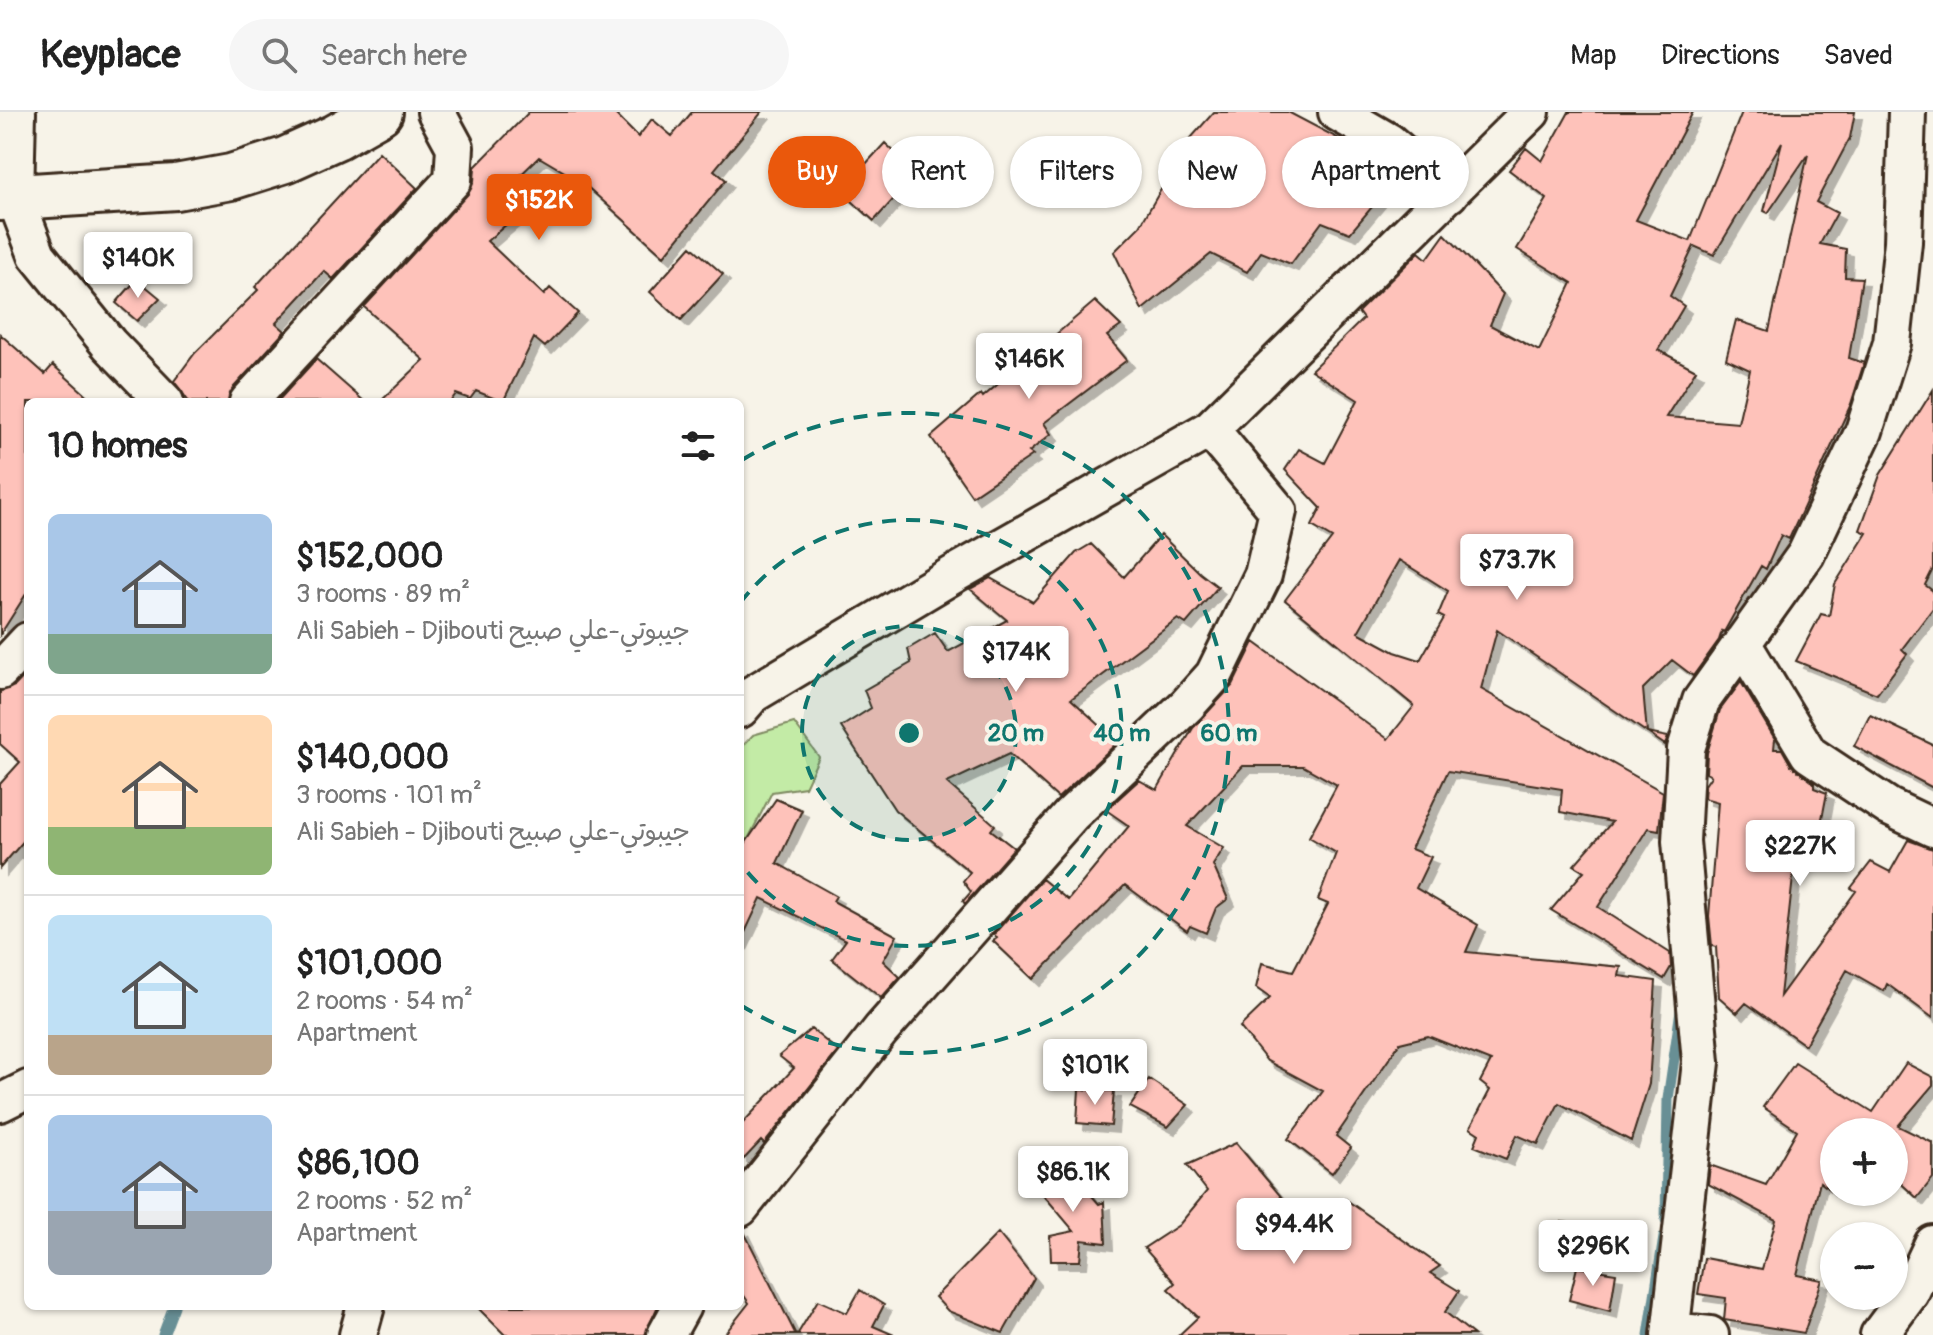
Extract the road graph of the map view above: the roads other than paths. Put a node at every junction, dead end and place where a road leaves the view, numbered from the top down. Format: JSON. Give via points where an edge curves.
{"nodes":[{"id":1,"x":17,"y":112,"type":"edge"},
{"id":2,"x":380,"y":112,"type":"edge"},
{"id":3,"x":436,"y":112,"type":"edge"},
{"id":4,"x":1337,"y":112,"type":"edge"},
{"id":5,"x":1531,"y":112,"type":"edge"},
{"id":6,"x":1907,"y":112,"type":"edge"},
{"id":7,"x":1379,"y":136,"type":"edge"},
{"id":8,"x":1469,"y":174,"type":"edge"},
{"id":9,"x":8,"y":198,"type":"edge"},
{"id":10,"x":1435,"y":208,"type":"edge"},
{"id":11,"x":161,"y":398,"type":"edge"},
{"id":12,"x":252,"y":398,"type":"edge"},
{"id":13,"x":1210,"y":429,"type":"junction"},
{"id":14,"x":1742,"y":643,"type":"junction"},
{"id":15,"x":744,"y":704,"type":"edge"},
{"id":16,"x":1933,"y":828,"type":"edge"},
{"id":17,"x":24,"y":1091,"type":"edge"},
{"id":18,"x":0,"y":1103,"type":"edge"},
{"id":19,"x":744,"y":1203,"type":"edge"},
{"id":20,"x":1933,"y":1244,"type":"edge"},
{"id":21,"x":365,"y":1310,"type":"edge"},
{"id":22,"x":680,"y":1310,"type":"edge"},
{"id":23,"x":1671,"y":1333,"type":"edge"},
{"id":24,"x":358,"y":1335,"type":"edge"},
{"id":25,"x":666,"y":1335,"type":"edge"},
{"id":26,"x":1710,"y":1335,"type":"edge"},
{"id":27,"x":1879,"y":1335,"type":"edge"}],
"edges":[{"from":1,"to":9,"type":"street"},
{"from":2,"to":9,"type":"main road","via":[[285,160],[231,177],[176,187]]},
{"from":3,"to":12,"type":"street","via":[[455,147],[453,180]]},
{"from":4,"to":7,"type":"street"},
{"from":5,"to":8,"type":"street"},
{"from":6,"to":14,"type":"street","via":[[1903,242],[1892,343],[1864,431],[1806,554]]},
{"from":9,"to":11,"type":"street","via":[[37,255]]},
{"from":10,"to":13,"type":"street"},
{"from":13,"to":15,"type":"street","via":[[942,581],[753,694]]},
{"from":13,"to":19,"type":"street","via":[[1278,511],[1263,575],[1214,675],[1071,815],[881,1030]]},
{"from":14,"to":16,"type":"street","via":[[1809,754],[1889,807]]},
{"from":14,"to":23,"type":"street","via":[[1701,701],[1686,749],[1681,841],[1701,1062]]},
{"from":17,"to":18,"type":"street"},
{"from":20,"to":27,"type":"street","via":[[1910,1293]]},
{"from":21,"to":24,"type":"street"},
{"from":22,"to":25,"type":"street"},
{"from":23,"to":26,"type":"street"}]}
